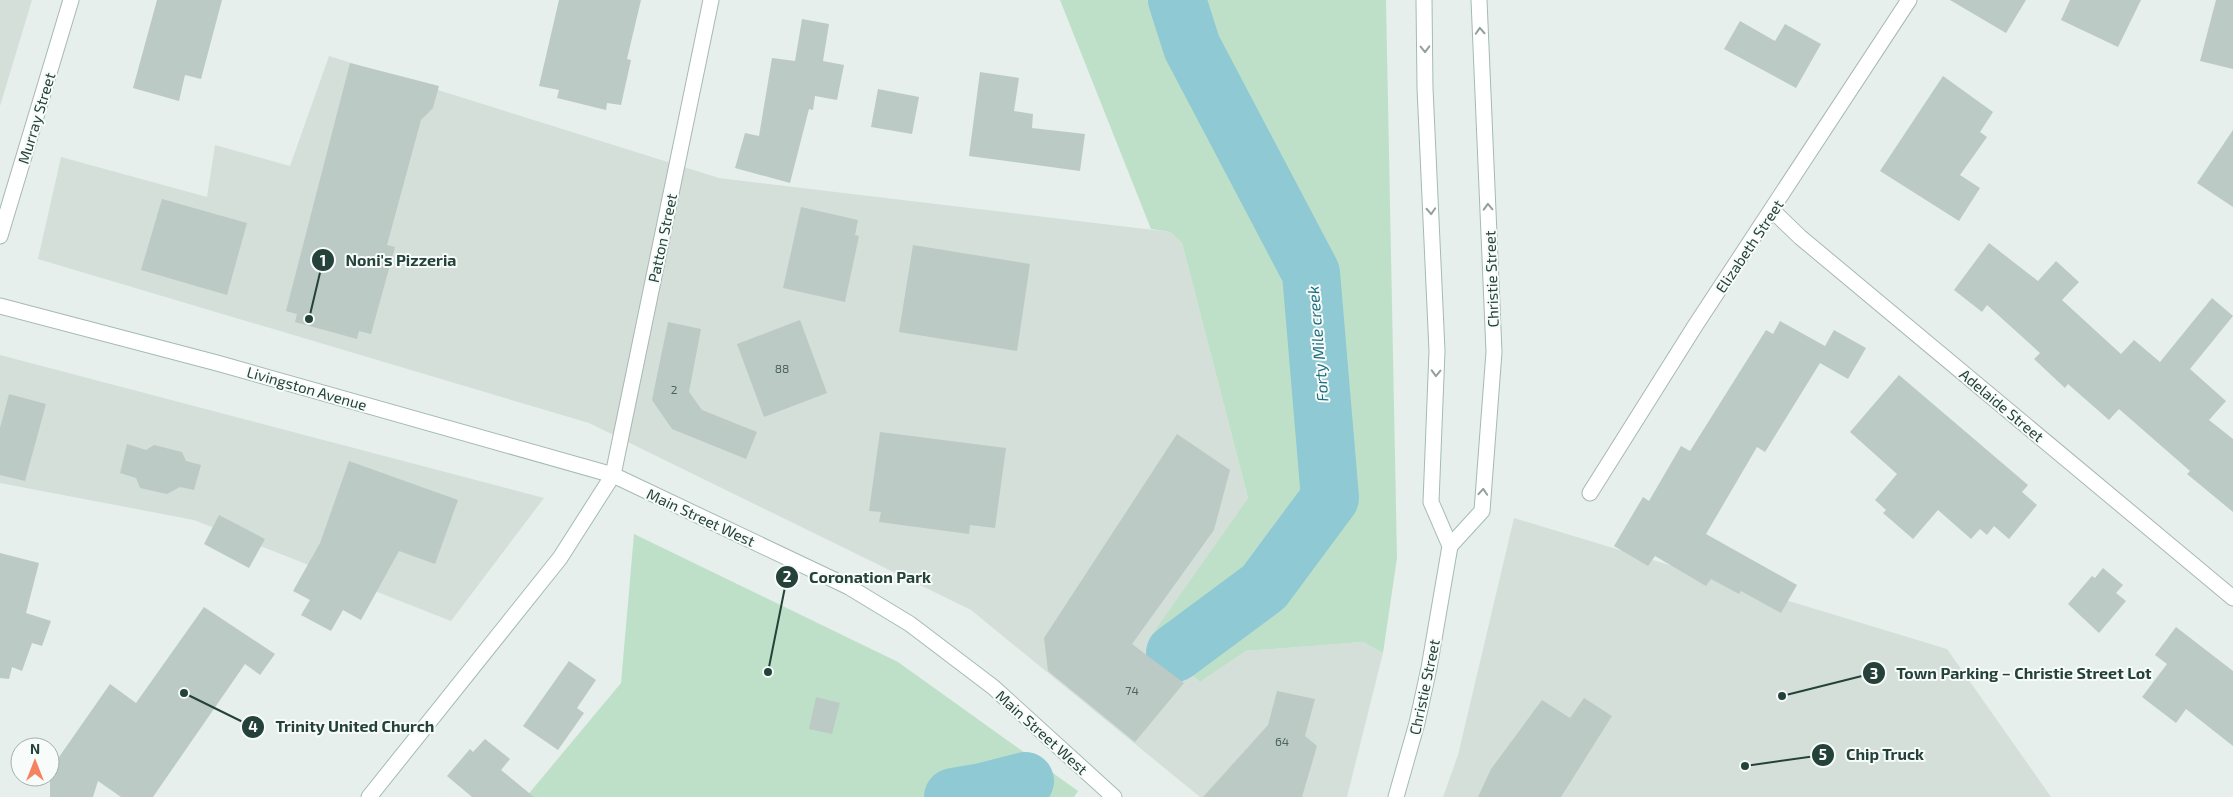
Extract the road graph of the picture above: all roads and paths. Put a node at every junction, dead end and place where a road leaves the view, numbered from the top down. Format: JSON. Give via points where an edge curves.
{"nodes":[{"id":1,"x":71,"y":0,"type":"edge"},
{"id":2,"x":711,"y":0,"type":"edge"},
{"id":3,"x":1424,"y":0,"type":"edge"},
{"id":4,"x":1479,"y":0,"type":"edge"},
{"id":5,"x":1909,"y":0,"type":"edge"},
{"id":6,"x":1772,"y":210,"type":"junction"},
{"id":7,"x":0,"y":236,"type":"edge"},
{"id":8,"x":0,"y":306,"type":"edge"},
{"id":9,"x":613,"y":475,"type":"junction"},
{"id":10,"x":1590,"y":493,"type":"dead end"},
{"id":11,"x":1450,"y":546,"type":"junction"},
{"id":12,"x":2233,"y":598,"type":"edge"},
{"id":13,"x":369,"y":797,"type":"edge"},
{"id":14,"x":1114,"y":797,"type":"edge"},
{"id":15,"x":1396,"y":797,"type":"edge"}],
"edges":[{"from":1,"to":7,"type":"main road","name":"Murray Street"},
{"from":2,"to":9,"type":"main road","name":"Patton Street"},
{"from":3,"to":11,"type":"main road","one_way":true,"via":[[1437,351],[1431,502]]},
{"from":11,"to":4,"type":"main road","name":"Christie Street","one_way":true,"via":[[1482,510],[1494,352]]},
{"from":5,"to":6,"type":"main road","name":"Elizabeth Street"},
{"from":6,"to":10,"type":"main road","name":"Elizabeth Street"},
{"from":6,"to":12,"type":"main road","name":"Adelaide Street","via":[[1800,237]]},
{"from":8,"to":9,"type":"main road","name":"Livingston Avenue","via":[[217,362]]},
{"from":9,"to":13,"type":"main road","via":[[560,558]]},
{"from":9,"to":14,"type":"main road","name":"Main Street West","via":[[850,588],[910,624],[993,687]]},
{"from":11,"to":15,"type":"main road","name":"Christie Street","via":[[1429,668]]}]}
